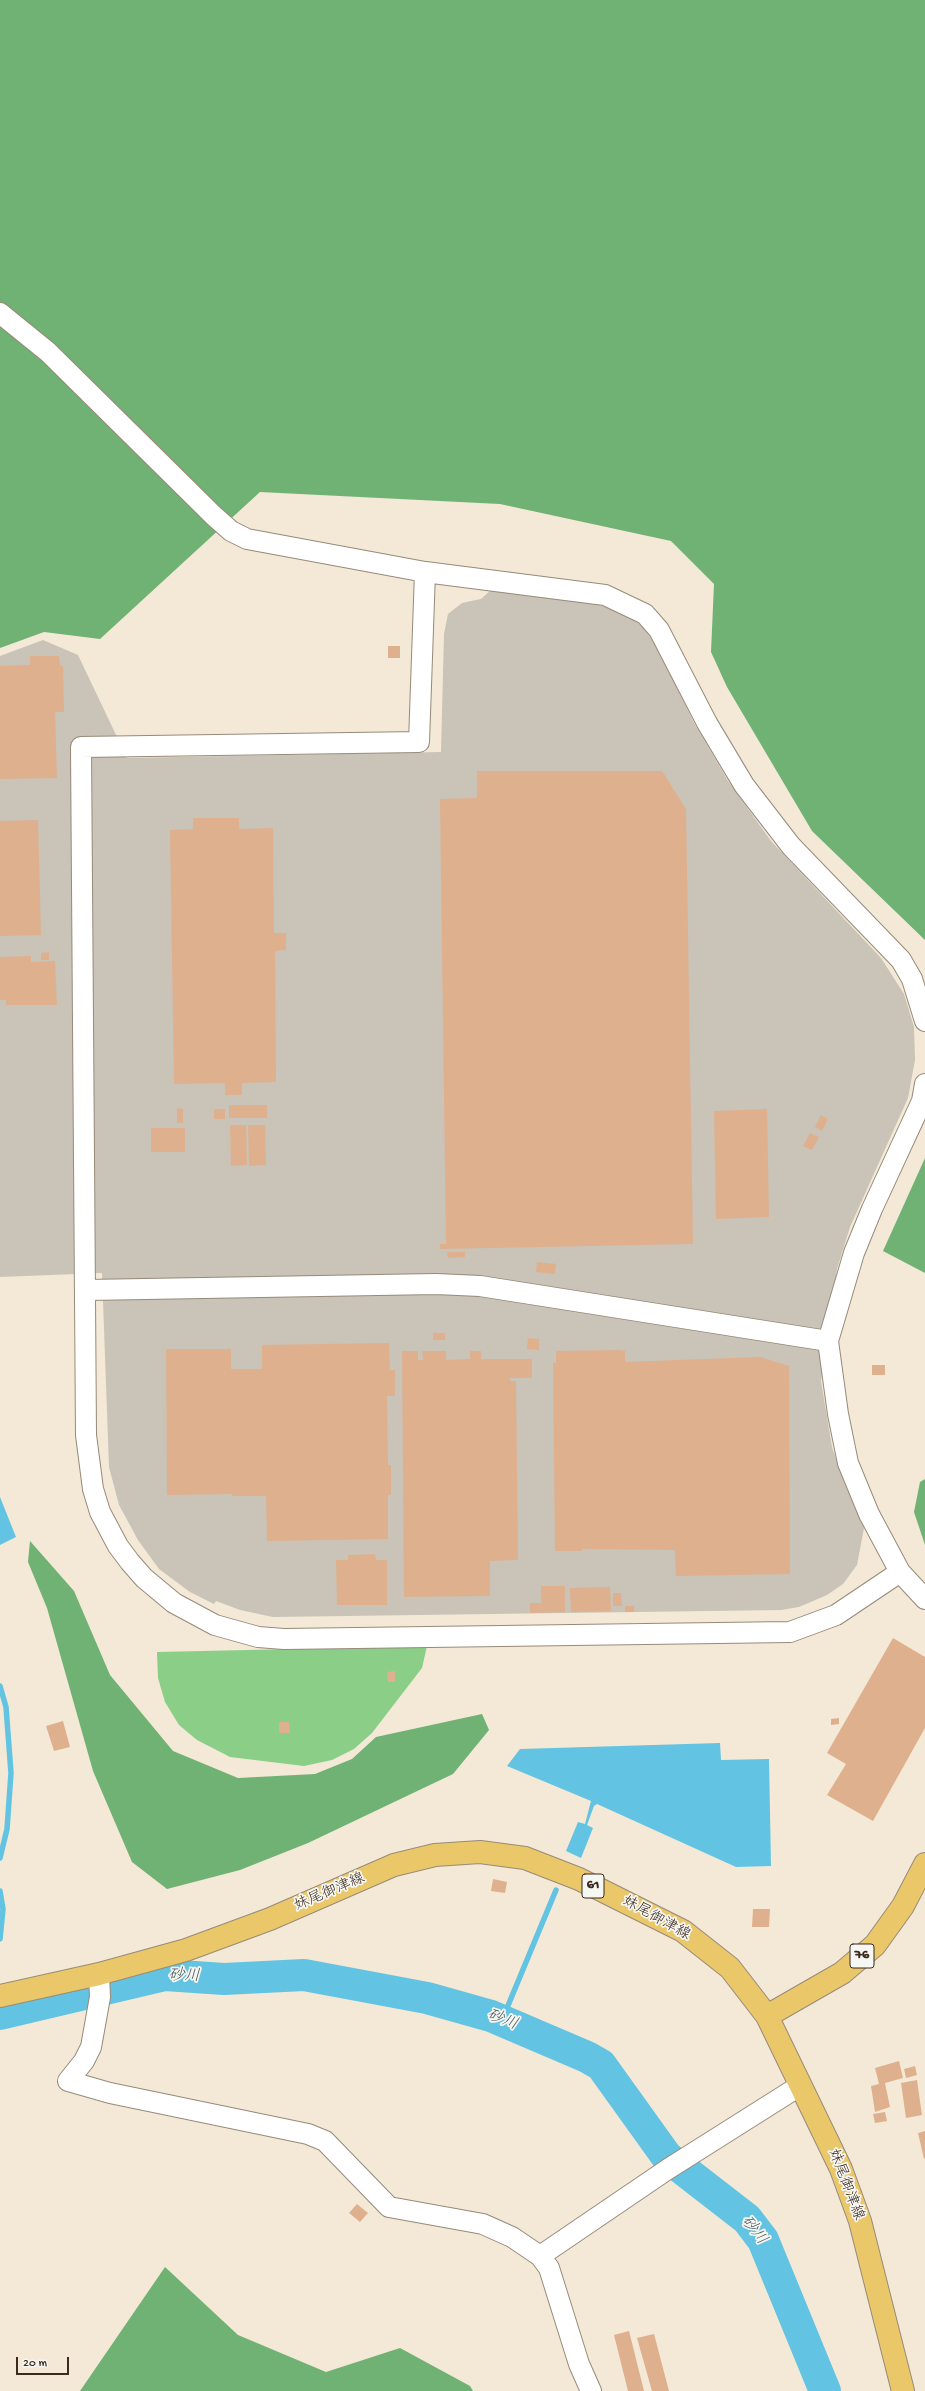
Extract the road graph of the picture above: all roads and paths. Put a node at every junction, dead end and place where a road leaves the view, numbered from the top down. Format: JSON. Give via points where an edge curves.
{"nodes":[{"id":1,"x":0,"y":313,"type":"edge"},
{"id":2,"x":425,"y":572,"type":"junction"},
{"id":3,"x":925,"y":1021,"type":"edge"},
{"id":4,"x":925,"y":1084,"type":"edge"},
{"id":5,"x":87,"y":1290,"type":"junction"},
{"id":6,"x":828,"y":1341,"type":"junction"},
{"id":7,"x":900,"y":1572,"type":"junction"},
{"id":8,"x":925,"y":1599,"type":"edge"},
{"id":9,"x":925,"y":1864,"type":"edge"},
{"id":10,"x":99,"y":1986,"type":"junction"},
{"id":11,"x":0,"y":1996,"type":"edge"},
{"id":12,"x":768,"y":2016,"type":"junction"},
{"id":13,"x":801,"y":2085,"type":"junction"},
{"id":14,"x":540,"y":2256,"type":"junction"},
{"id":15,"x":591,"y":2391,"type":"edge"},
{"id":16,"x":903,"y":2391,"type":"edge"}],
"edges":[{"from":1,"to":2,"type":"street","via":[[48,352],[231,531],[247,539]]},
{"from":2,"to":3,"type":"street","via":[[605,595],[645,614],[659,630],[707,723],[744,785],[791,846],[901,960],[912,979]]},
{"from":2,"to":5,"type":"street","via":[[419,742],[81,747]]},
{"from":4,"to":6,"type":"street","via":[[922,1100],[854,1253]]},
{"from":5,"to":6,"type":"street","via":[[436,1284],[480,1286]]},
{"from":5,"to":7,"type":"street","via":[[86,1435],[93,1489],[100,1512],[118,1546],[144,1578],[174,1604],[215,1625],[258,1637],[284,1639],[790,1632],[836,1615]]},
{"from":6,"to":7,"type":"street","via":[[848,1463],[869,1514]]},
{"from":7,"to":8,"type":"street"},
{"from":9,"to":12,"type":"main road","number":"76","via":[[903,1906],[875,1945],[842,1972]]},
{"from":10,"to":11,"type":"main road","name":"妹尾御津線","number":"61"},
{"from":10,"to":12,"type":"main road","name":"妹尾御津線","number":"61","via":[[394,1865],[435,1855],[480,1852],[525,1858],[579,1879],[683,1931],[730,1968]]},
{"from":10,"to":14,"type":"street","via":[[91,2048],[68,2081],[110,2093],[308,2134],[325,2141],[389,2207],[483,2224],[512,2237]]},
{"from":12,"to":13,"type":"main road","name":"妹尾御津線","number":"61"},
{"from":13,"to":14,"type":"street","via":[[675,2165]]},
{"from":13,"to":16,"type":"main road","name":"妹尾御津線","number":"61","via":[[841,2169],[860,2221]]},
{"from":14,"to":15,"type":"street","via":[[549,2268],[579,2364]]}]}
